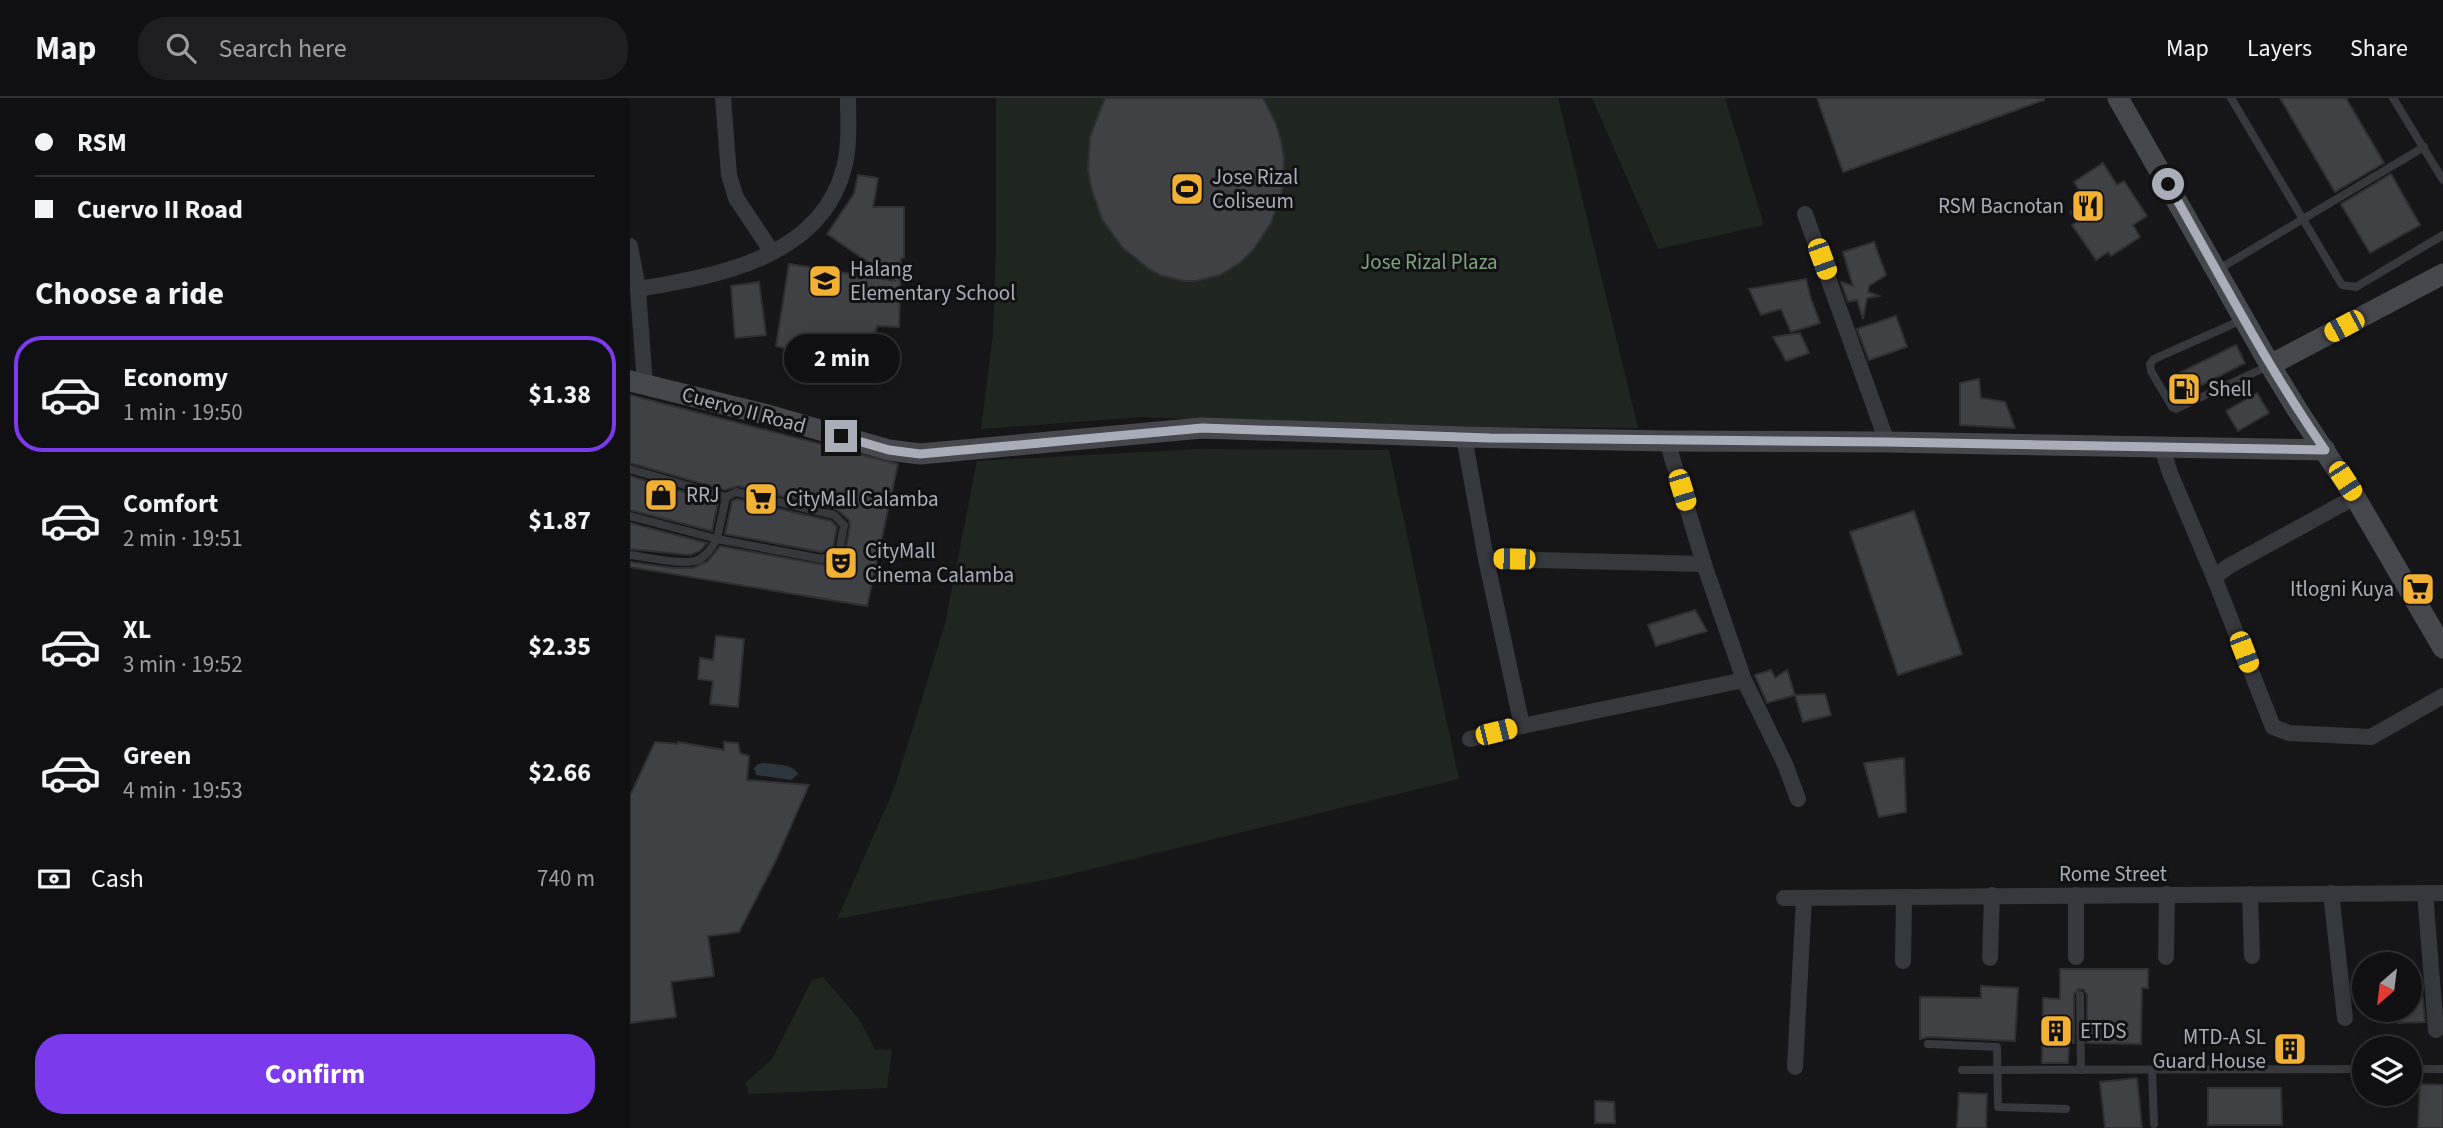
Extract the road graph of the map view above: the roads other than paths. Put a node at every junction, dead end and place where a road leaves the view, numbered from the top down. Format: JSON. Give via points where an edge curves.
{"nodes":[{"id":1,"x":723,"y":98,"type":"edge"},
{"id":2,"x":848,"y":98,"type":"edge"},
{"id":3,"x":2118,"y":98,"type":"edge"},
{"id":4,"x":2231,"y":98,"type":"edge"},
{"id":5,"x":2393,"y":98,"type":"edge"},
{"id":6,"x":2424,"y":147,"type":"junction"},
{"id":7,"x":2443,"y":180,"type":"edge"},
{"id":8,"x":1805,"y":214,"type":"dead end"},
{"id":9,"x":2301,"y":219,"type":"junction"},
{"id":10,"x":2443,"y":235,"type":"edge"},
{"id":11,"x":630,"y":246,"type":"edge"},
{"id":12,"x":772,"y":253,"type":"junction"},
{"id":13,"x":2217,"y":271,"type":"junction"},
{"id":14,"x":2443,"y":274,"type":"edge"},
{"id":15,"x":638,"y":289,"type":"junction"},
{"id":16,"x":2244,"y":319,"type":"junction"},
{"id":17,"x":2270,"y":365,"type":"junction"},
{"id":18,"x":637,"y":383,"type":"edge"},
{"id":19,"x":1464,"y":438,"type":"junction"},
{"id":20,"x":1667,"y":441,"type":"junction"},
{"id":21,"x":1888,"y":442,"type":"junction"},
{"id":22,"x":2162,"y":448,"type":"junction"},
{"id":23,"x":2325,"y":450,"type":"junction"},
{"id":24,"x":630,"y":469,"type":"edge"},
{"id":25,"x":726,"y":497,"type":"junction"},
{"id":26,"x":2355,"y":497,"type":"junction"},
{"id":27,"x":630,"y":516,"type":"edge"},
{"id":28,"x":717,"y":539,"type":"junction"},
{"id":29,"x":630,"y":555,"type":"edge"},
{"id":30,"x":1486,"y":559,"type":"junction"},
{"id":31,"x":1704,"y":564,"type":"junction"},
{"id":32,"x":2214,"y":577,"type":"junction"},
{"id":33,"x":2443,"y":648,"type":"edge"},
{"id":34,"x":1744,"y":680,"type":"junction"},
{"id":35,"x":2443,"y":696,"type":"edge"},
{"id":36,"x":1522,"y":726,"type":"junction"},
{"id":37,"x":1470,"y":739,"type":"dead end"},
{"id":38,"x":1798,"y":799,"type":"dead end"},
{"id":39,"x":2443,"y":892,"type":"edge"},
{"id":40,"x":2330,"y":893,"type":"junction"},
{"id":41,"x":2425,"y":893,"type":"junction"},
{"id":42,"x":2167,"y":894,"type":"junction"},
{"id":43,"x":2250,"y":894,"type":"junction"},
{"id":44,"x":1992,"y":895,"type":"junction"},
{"id":45,"x":2076,"y":895,"type":"junction"},
{"id":46,"x":1904,"y":897,"type":"junction"},
{"id":47,"x":1784,"y":898,"type":"dead end"},
{"id":48,"x":1804,"y":899,"type":"junction"},
{"id":49,"x":2252,"y":956,"type":"dead end"},
{"id":50,"x":2076,"y":957,"type":"dead end"},
{"id":51,"x":2166,"y":957,"type":"dead end"},
{"id":52,"x":1990,"y":958,"type":"dead end"},
{"id":53,"x":1903,"y":961,"type":"dead end"},
{"id":54,"x":2080,"y":995,"type":"dead end"},
{"id":55,"x":2345,"y":1018,"type":"dead end"},
{"id":56,"x":2436,"y":1030,"type":"dead end"},
{"id":57,"x":1928,"y":1044,"type":"dead end"},
{"id":58,"x":1796,"y":1067,"type":"dead end"},
{"id":59,"x":2352,"y":1069,"type":"edge"},
{"id":60,"x":2422,"y":1069,"type":"edge"},
{"id":61,"x":2443,"y":1069,"type":"edge"},
{"id":62,"x":1962,"y":1070,"type":"dead end"},
{"id":63,"x":1998,"y":1070,"type":"junction"},
{"id":64,"x":2081,"y":1070,"type":"junction"},
{"id":65,"x":2152,"y":1070,"type":"junction"},
{"id":66,"x":2066,"y":1108,"type":"dead end"},
{"id":67,"x":2154,"y":1124,"type":"dead end"}],
"edges":[{"from":1,"to":12,"type":"street","via":[[729,175],[736,198]]},
{"from":2,"to":12,"type":"street","via":[[848,144],[838,189],[813,226]]},
{"from":3,"to":13,"type":"street"},
{"from":4,"to":9,"type":"lane"},
{"from":5,"to":6,"type":"lane"},
{"from":6,"to":7,"type":"lane"},
{"from":6,"to":9,"type":"lane"},
{"from":8,"to":21,"type":"street"},
{"from":9,"to":10,"type":"lane","via":[[2342,285],[2356,287]]},
{"from":9,"to":13,"type":"lane"},
{"from":11,"to":15,"type":"street"},
{"from":12,"to":15,"type":"street","via":[[715,274]]},
{"from":13,"to":16,"type":"street"},
{"from":14,"to":17,"type":"street"},
{"from":15,"to":18,"type":"street"},
{"from":16,"to":17,"type":"street"},
{"from":16,"to":17,"type":"lane","via":[[2154,359],[2151,371],[2176,409]]},
{"from":17,"to":23,"type":"street"},
{"from":18,"to":19,"type":"street","name":"Cuervo II Road","via":[[889,450],[920,454],[1202,428]]},
{"from":19,"to":20,"type":"street","name":"Cuervo II Road"},
{"from":19,"to":30,"type":"street"},
{"from":20,"to":21,"type":"street","name":"Cuervo II Road"},
{"from":20,"to":31,"type":"street"},
{"from":21,"to":22,"type":"street","name":"Cuervo II Road"},
{"from":22,"to":23,"type":"street","name":"Cuervo II Road"},
{"from":22,"to":32,"type":"street"},
{"from":23,"to":26,"type":"street"},
{"from":24,"to":25,"type":"lane"},
{"from":25,"to":28,"type":"lane"},
{"from":25,"to":28,"type":"lane","via":[[736,492],[834,515],[844,525],[839,552],[822,559]]},
{"from":26,"to":32,"type":"street"},
{"from":26,"to":33,"type":"street"},
{"from":27,"to":28,"type":"lane"},
{"from":28,"to":29,"type":"lane","via":[[700,559],[689,562]]},
{"from":30,"to":31,"type":"street"},
{"from":30,"to":36,"type":"street"},
{"from":31,"to":34,"type":"street"},
{"from":32,"to":35,"type":"street","via":[[2273,727],[2289,733],[2371,737]]},
{"from":34,"to":36,"type":"street"},
{"from":34,"to":38,"type":"street"},
{"from":36,"to":37,"type":"street"},
{"from":39,"to":41,"type":"street","name":"Rome Street"},
{"from":40,"to":41,"type":"street","name":"Rome Street"},
{"from":40,"to":43,"type":"street","name":"Rome Street"},
{"from":40,"to":55,"type":"street"},
{"from":41,"to":56,"type":"street"},
{"from":42,"to":43,"type":"street","name":"Rome Street"},
{"from":42,"to":45,"type":"street","name":"Rome Street"},
{"from":42,"to":51,"type":"street"},
{"from":43,"to":49,"type":"street"},
{"from":44,"to":45,"type":"street","name":"Rome Street"},
{"from":44,"to":46,"type":"street","name":"Rome Street"},
{"from":44,"to":52,"type":"street"},
{"from":45,"to":50,"type":"street"},
{"from":46,"to":48,"type":"street","name":"Rome Street"},
{"from":46,"to":53,"type":"street"},
{"from":47,"to":48,"type":"street","name":"Rome Street"},
{"from":48,"to":58,"type":"street"},
{"from":54,"to":64,"type":"lane"},
{"from":57,"to":63,"type":"lane","via":[[1997,1047]]},
{"from":59,"to":65,"type":"lane"},
{"from":60,"to":61,"type":"lane"},
{"from":62,"to":63,"type":"lane"},
{"from":63,"to":64,"type":"lane"},
{"from":63,"to":66,"type":"lane","via":[[1998,1107]]},
{"from":64,"to":65,"type":"lane"},
{"from":65,"to":67,"type":"lane"}]}
